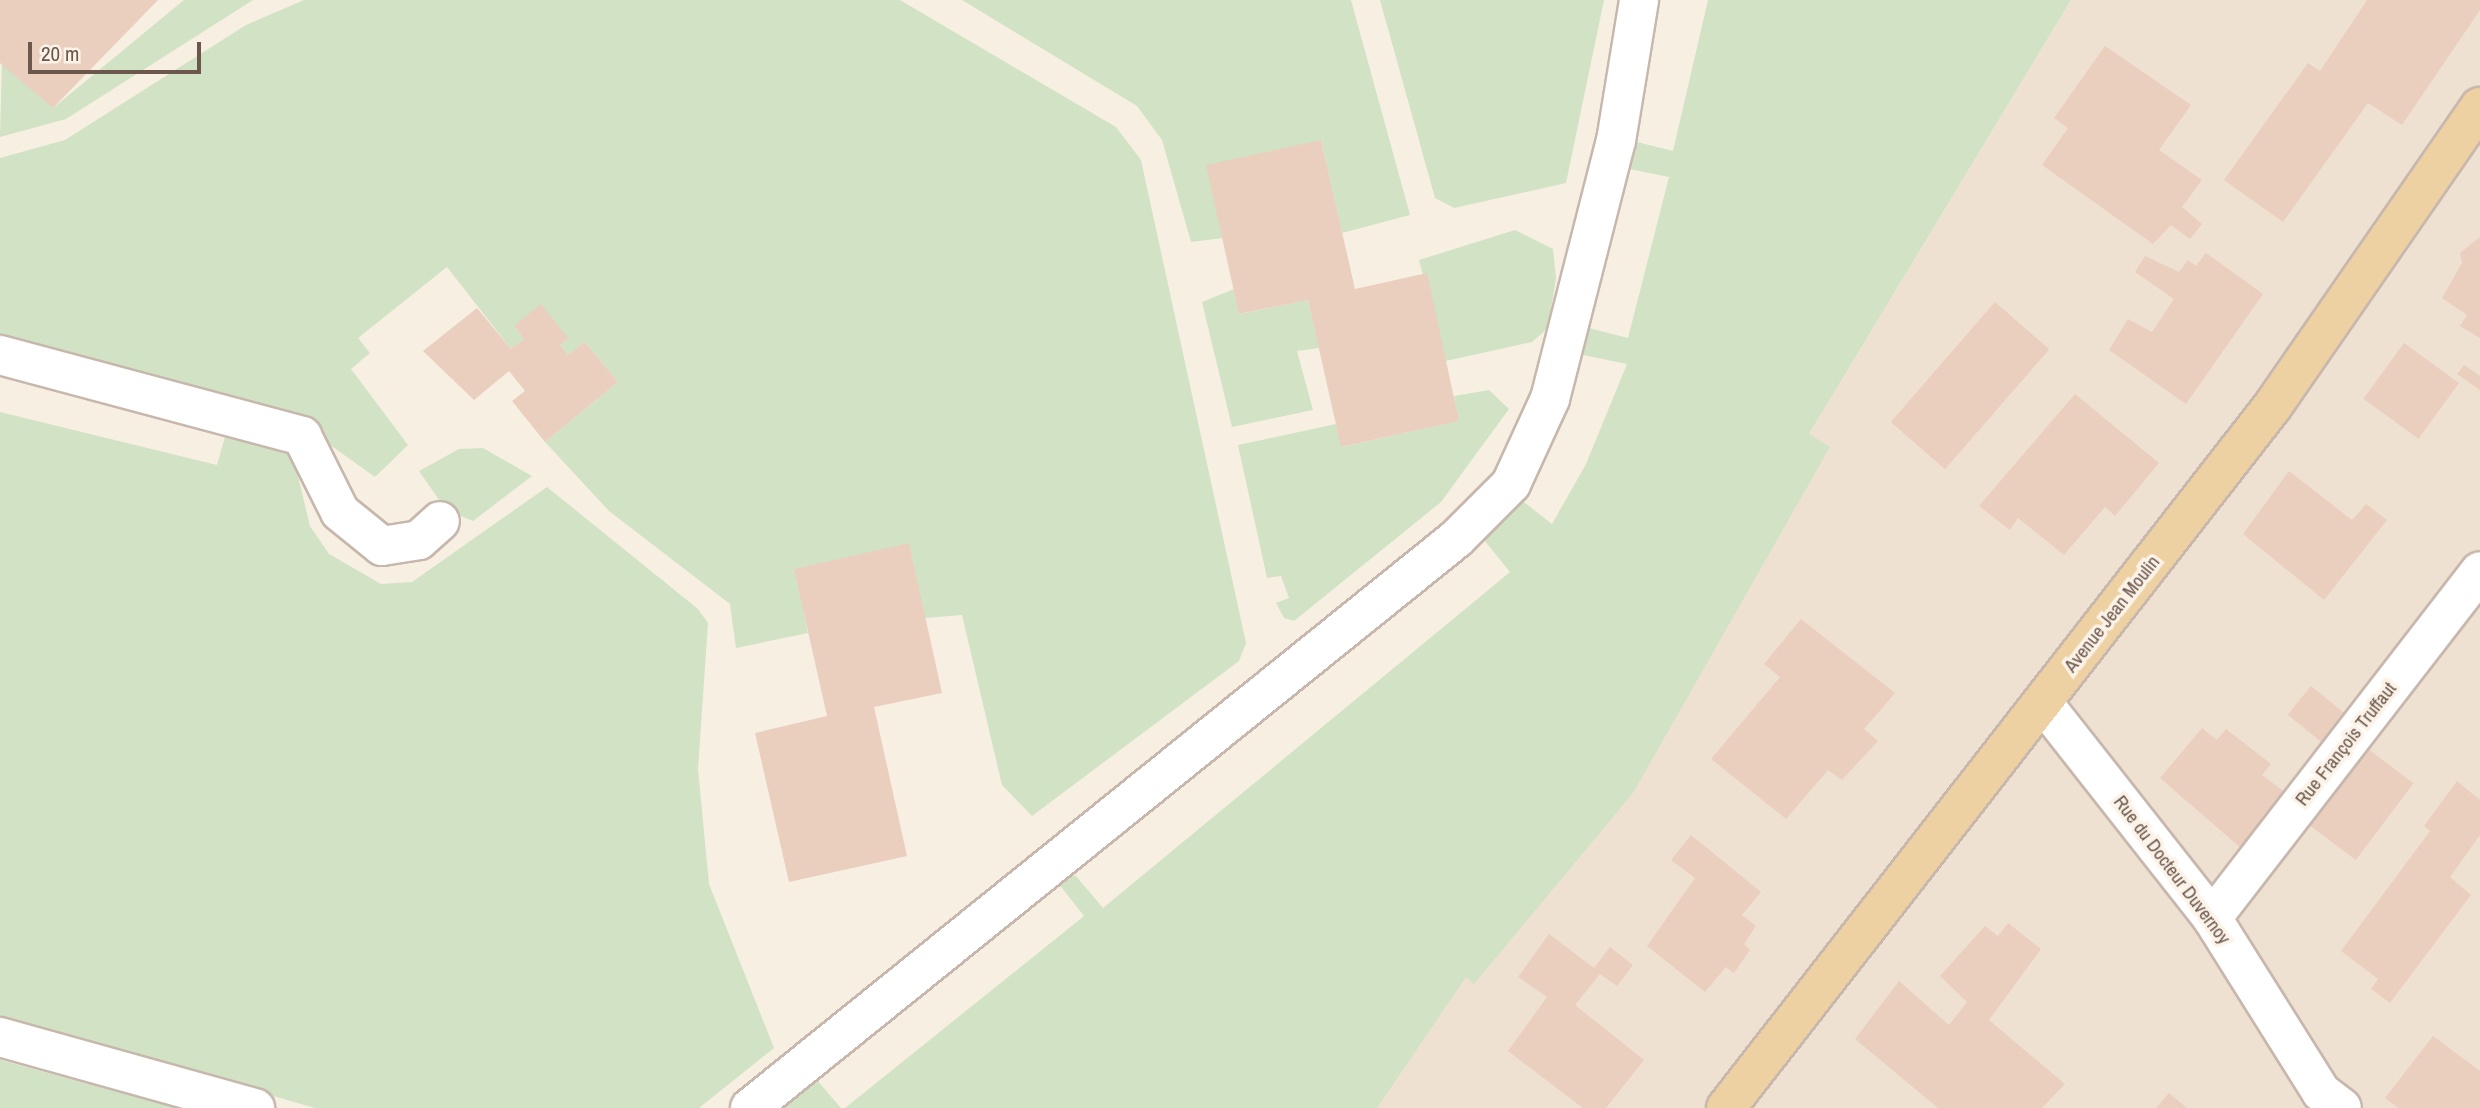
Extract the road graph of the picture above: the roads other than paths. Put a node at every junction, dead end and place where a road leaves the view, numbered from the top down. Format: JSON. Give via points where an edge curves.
{"nodes":[{"id":1,"x":1639,"y":0,"type":"edge"},
{"id":2,"x":2480,"y":107,"type":"edge"},
{"id":3,"x":0,"y":355,"type":"edge"},
{"id":4,"x":440,"y":521,"type":"dead end"},
{"id":5,"x":2480,"y":571,"type":"edge"},
{"id":6,"x":2043,"y":703,"type":"junction"},
{"id":7,"x":2212,"y":918,"type":"junction"},
{"id":8,"x":0,"y":1037,"type":"edge"},
{"id":9,"x":255,"y":1108,"type":"edge"},
{"id":10,"x":750,"y":1108,"type":"edge"},
{"id":11,"x":1726,"y":1108,"type":"edge"},
{"id":12,"x":2342,"y":1108,"type":"edge"}],
"edges":[{"from":1,"to":10,"type":"street","via":[[1616,141],[1550,399],[1511,484],[1456,539]]},
{"from":2,"to":6,"type":"main road","name":"Avenue Jean Moulin","via":[[2272,407]]},
{"from":3,"to":4,"type":"street","via":[[302,436],[340,512],[382,546],[419,540]]},
{"from":5,"to":7,"type":"street","name":"Rue François Truffaut"},
{"from":6,"to":7,"type":"street","name":"Rue du Docteur Duvernoy"},
{"from":6,"to":11,"type":"main road","name":"Avenue Jean Moulin"},
{"from":7,"to":12,"type":"street","name":"Rue du Docteur Duvernoy","via":[[2321,1092]]},
{"from":8,"to":9,"type":"street"}]}
